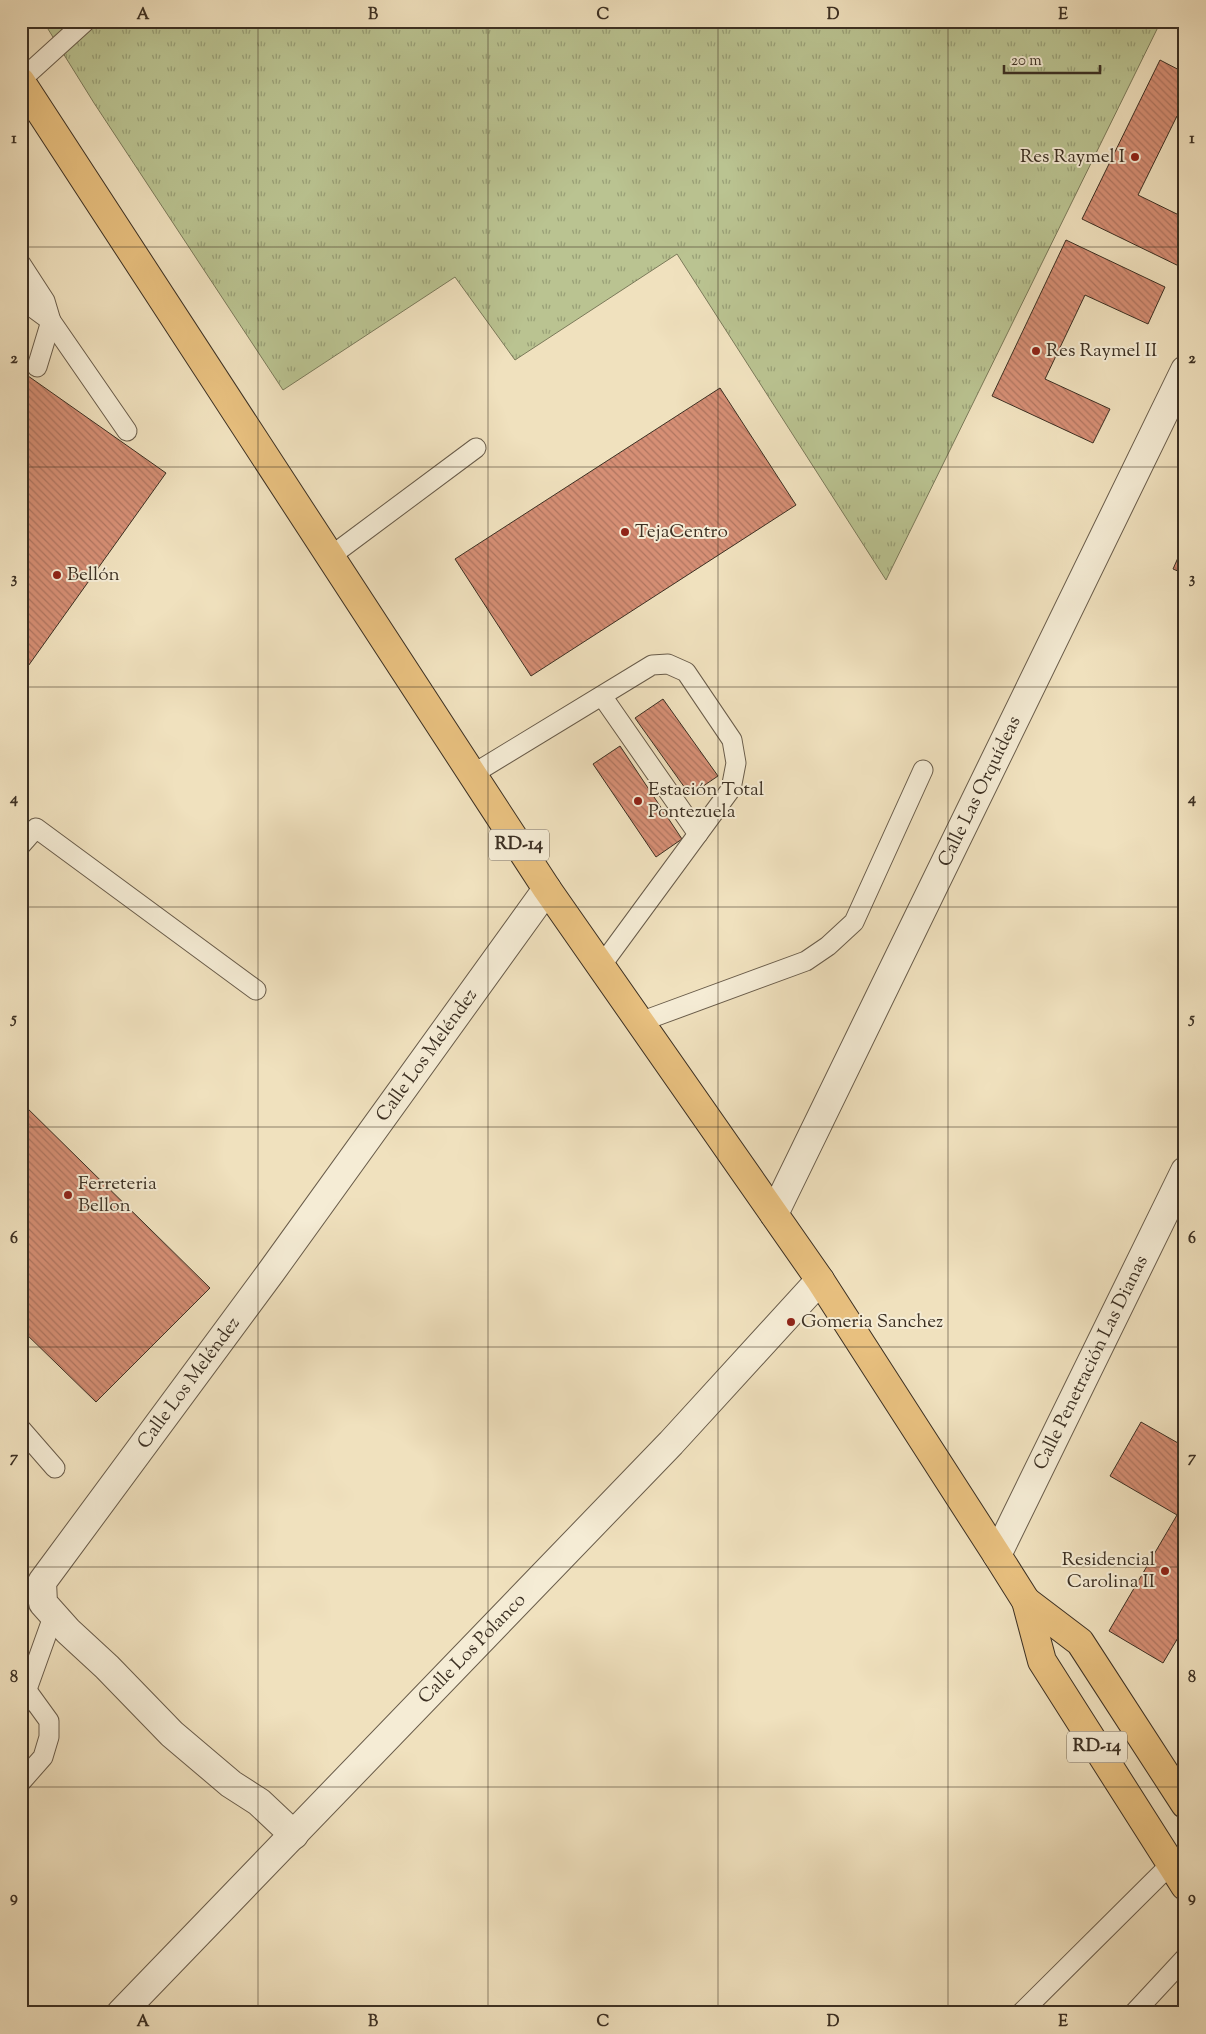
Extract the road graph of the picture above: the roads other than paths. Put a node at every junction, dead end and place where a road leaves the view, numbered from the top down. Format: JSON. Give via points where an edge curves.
{"nodes":[{"id":1,"x":86,"y":21,"type":"edge"},
{"id":2,"x":21,"y":81,"type":"edge"},
{"id":3,"x":21,"y":264,"type":"edge"},
{"id":4,"x":21,"y":299,"type":"edge"},
{"id":5,"x":51,"y":321,"type":"junction"},
{"id":6,"x":37,"y":367,"type":"dead end"},
{"id":7,"x":1185,"y":370,"type":"edge"},
{"id":8,"x":127,"y":431,"type":"dead end"},
{"id":9,"x":476,"y":448,"type":"dead end"},
{"id":10,"x":331,"y":556,"type":"junction"},
{"id":11,"x":602,"y":696,"type":"junction"},
{"id":12,"x":923,"y":770,"type":"dead end"},
{"id":13,"x":473,"y":774,"type":"junction"},
{"id":14,"x":698,"y":834,"type":"junction"},
{"id":15,"x":21,"y":845,"type":"edge"},
{"id":16,"x":547,"y":889,"type":"junction"},
{"id":17,"x":601,"y":966,"type":"junction"},
{"id":18,"x":256,"y":990,"type":"dead end"},
{"id":19,"x":640,"y":1022,"type":"junction"},
{"id":20,"x":1185,"y":1171,"type":"edge"},
{"id":21,"x":774,"y":1214,"type":"junction"},
{"id":22,"x":820,"y":1280,"type":"junction"},
{"id":23,"x":21,"y":1430,"type":"edge"},
{"id":24,"x":55,"y":1468,"type":"dead end"},
{"id":25,"x":997,"y":1555,"type":"junction"},
{"id":26,"x":1026,"y":1601,"type":"junction"},
{"id":27,"x":54,"y":1614,"type":"junction"},
{"id":28,"x":24,"y":1699,"type":"edge"},
{"id":29,"x":21,"y":1782,"type":"edge"},
{"id":30,"x":1185,"y":1804,"type":"edge"},
{"id":31,"x":294,"y":1835,"type":"junction"},
{"id":32,"x":1178,"y":1875,"type":"edge"},
{"id":33,"x":1185,"y":1958,"type":"edge"},
{"id":34,"x":121,"y":2013,"type":"edge"},
{"id":35,"x":1021,"y":2013,"type":"edge"},
{"id":36,"x":1134,"y":2013,"type":"edge"}],
"edges":[{"from":1,"to":2,"type":"lane"},
{"from":2,"to":10,"type":"main road","number":"RD-14"},
{"from":3,"to":5,"type":"lane","via":[[45,301]]},
{"from":4,"to":5,"type":"lane"},
{"from":5,"to":6,"type":"lane"},
{"from":5,"to":8,"type":"lane"},
{"from":7,"to":21,"type":"street","name":"Calle Las Orquídeas"},
{"from":9,"to":10,"type":"lane"},
{"from":10,"to":13,"type":"main road","number":"RD-14"},
{"from":11,"to":13,"type":"lane"},
{"from":11,"to":14,"type":"lane"},
{"from":11,"to":14,"type":"lane","via":[[652,665],[668,664],[686,672],[732,740],[736,763],[730,789]]},
{"from":12,"to":19,"type":"lane","via":[[854,922],[828,946],[806,961]]},
{"from":13,"to":16,"type":"main road","number":"RD-14"},
{"from":14,"to":17,"type":"lane"},
{"from":15,"to":18,"type":"lane","via":[[36,828]]},
{"from":16,"to":17,"type":"main road","number":"RD-14"},
{"from":16,"to":27,"type":"street","name":"Calle Los Meléndez","via":[[272,1272],[42,1582],[44,1603]]},
{"from":17,"to":19,"type":"main road","number":"RD-14"},
{"from":19,"to":21,"type":"main road","number":"RD-14"},
{"from":20,"to":25,"type":"street","name":"Calle Penetración Las Dianas"},
{"from":21,"to":22,"type":"main road","number":"RD-14"},
{"from":22,"to":25,"type":"main road","number":"RD-14"},
{"from":22,"to":31,"type":"street","name":"Calle Los Polanco","via":[[671,1444]]},
{"from":23,"to":24,"type":"lane"},
{"from":25,"to":26,"type":"main road","number":"RD-14"},
{"from":26,"to":30,"type":"main road","number":"RD-14","via":[[1080,1642]]},
{"from":26,"to":32,"type":"main road","number":"RD-14","via":[[1042,1661]]},
{"from":27,"to":28,"type":"lane"},
{"from":27,"to":31,"type":"street","name":"Calle Los Meléndez","via":[[68,1632],[172,1734],[231,1784],[259,1802]]},
{"from":28,"to":29,"type":"lane","via":[[49,1721],[49,1737],[43,1757]]},
{"from":31,"to":34,"type":"street","name":"Calle Los Polanco"},
{"from":32,"to":35,"type":"lane"},
{"from":33,"to":36,"type":"lane"}]}
